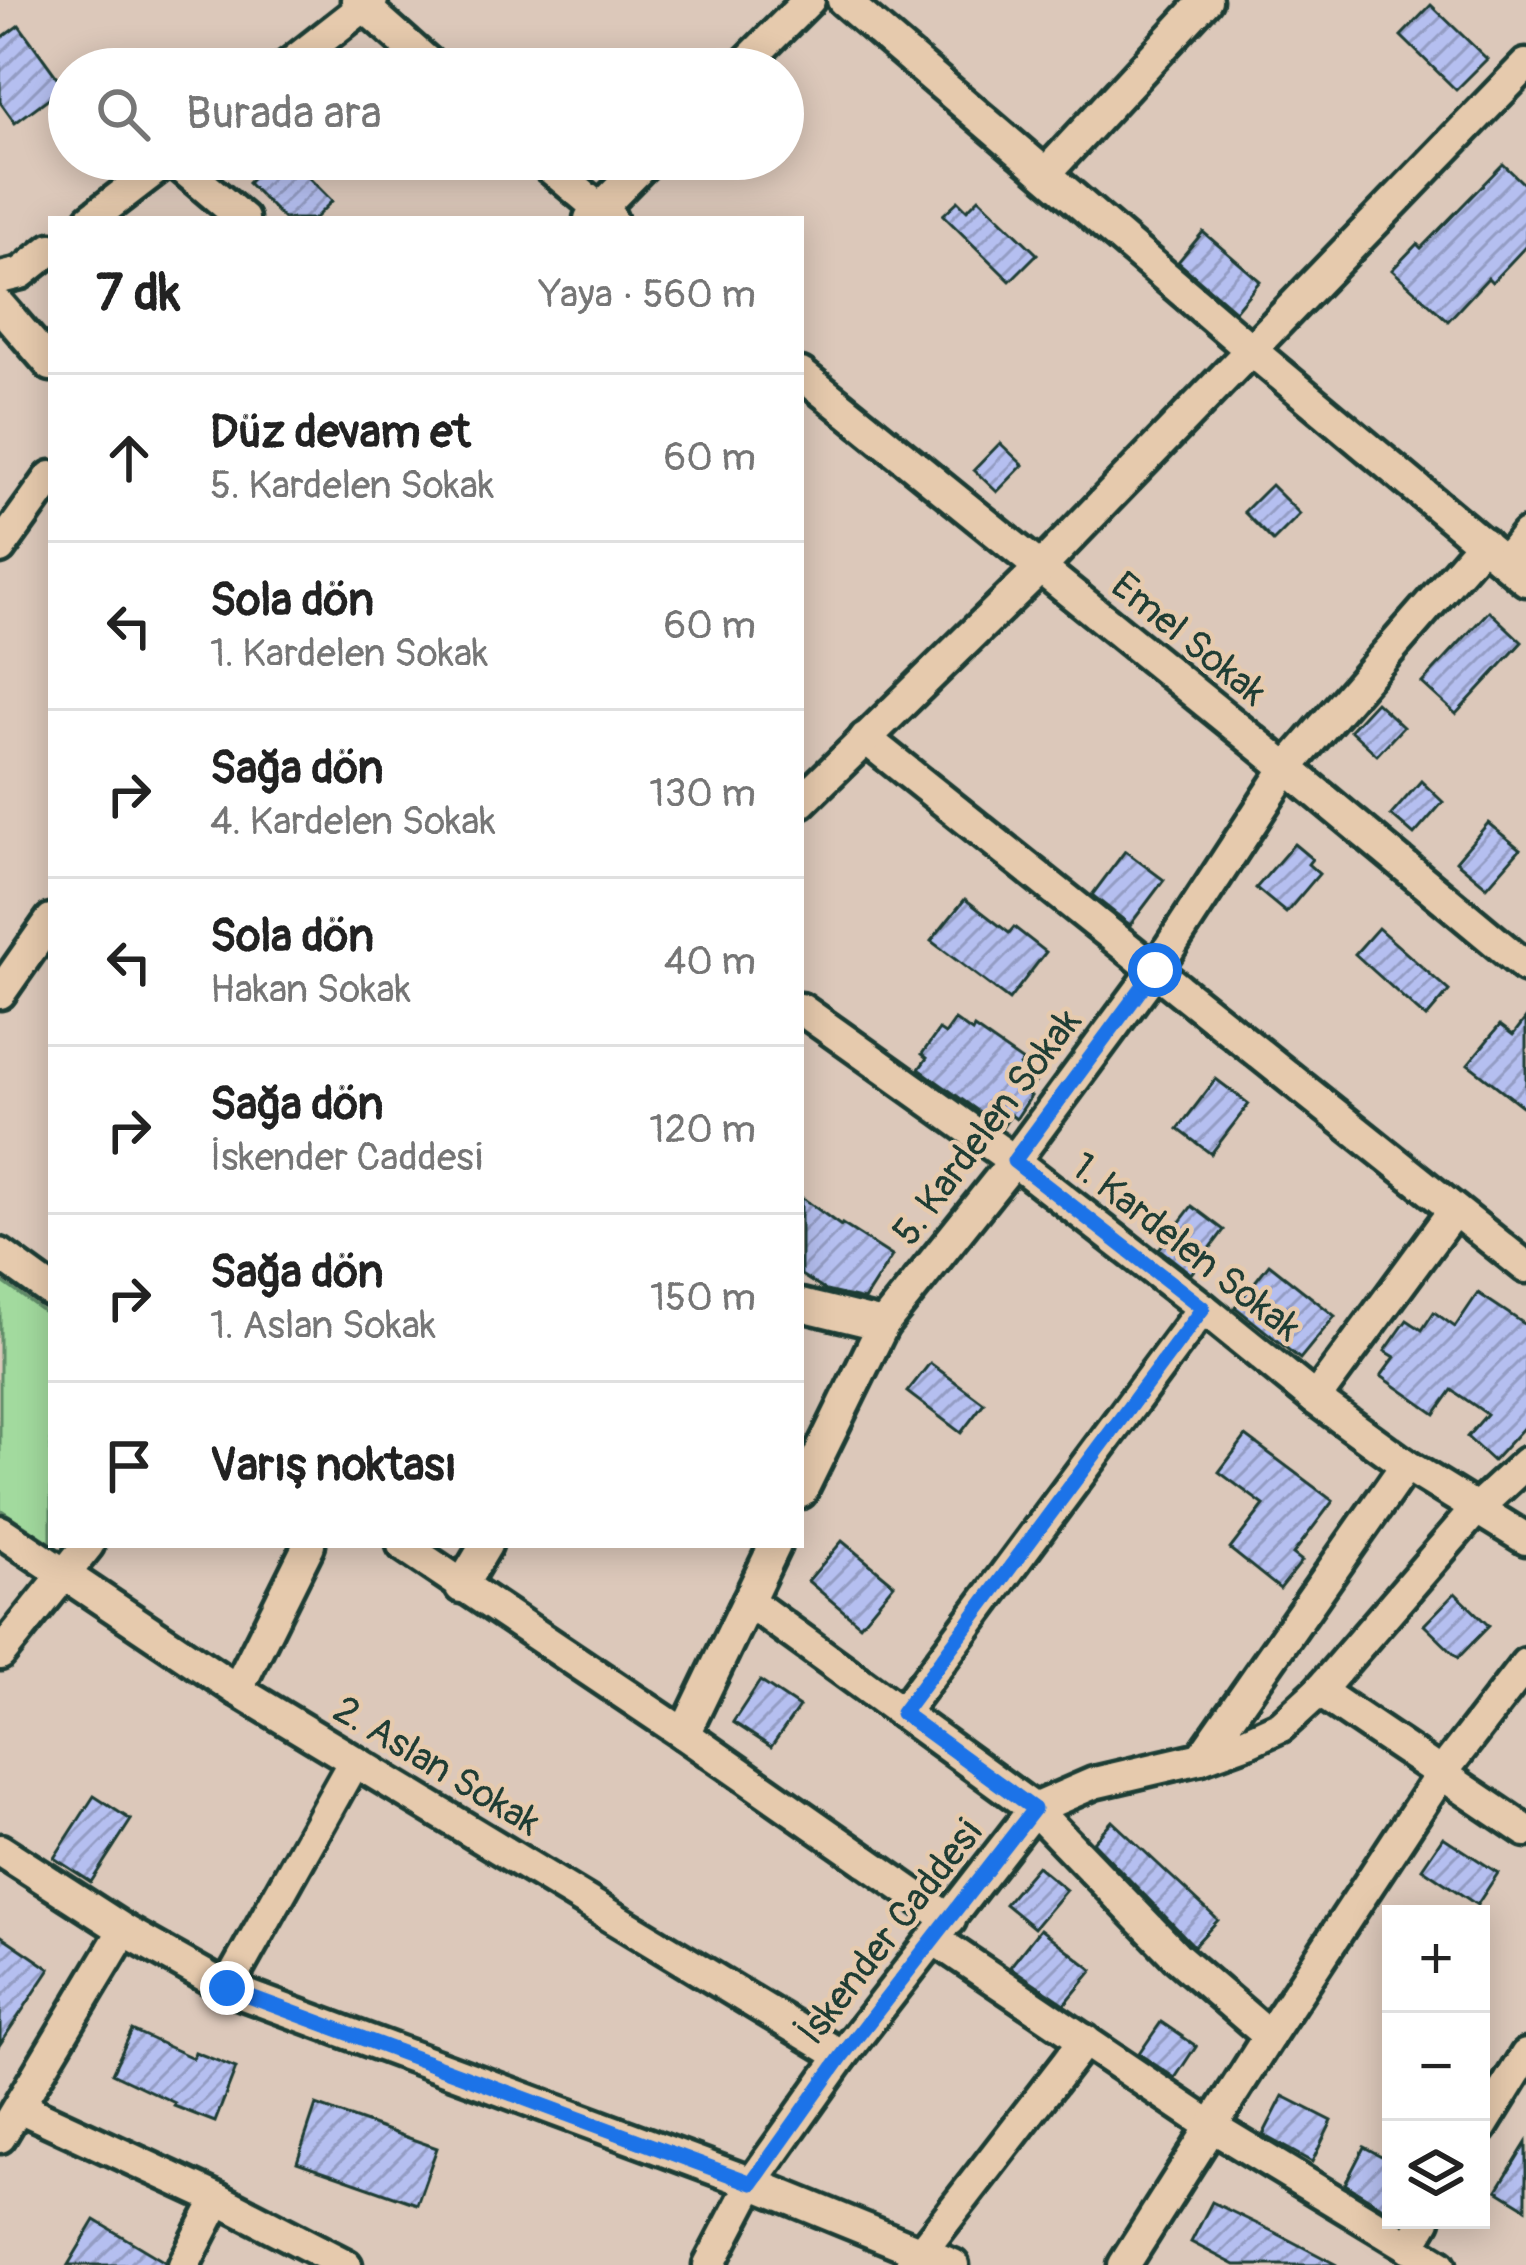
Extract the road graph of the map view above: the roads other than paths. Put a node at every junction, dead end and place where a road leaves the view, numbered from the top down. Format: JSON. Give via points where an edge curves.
{"nodes":[{"id":1,"x":809,"y":0,"type":"edge"},
{"id":2,"x":843,"y":0,"type":"edge"},
{"id":3,"x":1206,"y":0,"type":"edge"},
{"id":4,"x":364,"y":2,"type":"edge"},
{"id":5,"x":309,"y":48,"type":"edge"},
{"id":6,"x":413,"y":48,"type":"edge"},
{"id":7,"x":761,"y":48,"type":"edge"},
{"id":8,"x":1526,"y":65,"type":"edge"},
{"id":9,"x":1046,"y":172,"type":"junction"},
{"id":10,"x":143,"y":180,"type":"edge"},
{"id":11,"x":196,"y":180,"type":"edge"},
{"id":12,"x":562,"y":180,"type":"edge"},
{"id":13,"x":631,"y":180,"type":"edge"},
{"id":14,"x":95,"y":216,"type":"edge"},
{"id":15,"x":239,"y":216,"type":"edge"},
{"id":16,"x":600,"y":216,"type":"edge"},
{"id":17,"x":48,"y":252,"type":"edge"},
{"id":18,"x":0,"y":278,"type":"edge"},
{"id":19,"x":0,"y":306,"type":"edge"},
{"id":20,"x":1251,"y":350,"type":"junction"},
{"id":21,"x":48,"y":362,"type":"edge"},
{"id":22,"x":804,"y":376,"type":"edge"},
{"id":23,"x":48,"y":481,"type":"edge"},
{"id":24,"x":1526,"y":535,"type":"edge"},
{"id":25,"x":0,"y":548,"type":"edge"},
{"id":26,"x":1505,"y":562,"type":"edge"},
{"id":27,"x":1040,"y":568,"type":"junction"},
{"id":28,"x":865,"y":738,"type":"junction"},
{"id":29,"x":1287,"y":768,"type":"junction"},
{"id":30,"x":804,"y":799,"type":"edge"},
{"id":31,"x":48,"y":924,"type":"edge"},
{"id":32,"x":1526,"y":967,"type":"edge"},
{"id":33,"x":1155,"y":970,"type":"junction"},
{"id":34,"x":0,"y":993,"type":"edge"},
{"id":35,"x":804,"y":1011,"type":"edge"},
{"id":36,"x":1014,"y":1161,"type":"junction"},
{"id":37,"x":1454,"y":1210,"type":"junction"},
{"id":38,"x":0,"y":1254,"type":"edge"},
{"id":39,"x":1526,"y":1267,"type":"edge"},
{"id":40,"x":48,"y":1289,"type":"edge"},
{"id":41,"x":804,"y":1306,"type":"edge"},
{"id":42,"x":1203,"y":1308,"type":"junction"},
{"id":43,"x":883,"y":1325,"type":"junction"},
{"id":44,"x":1316,"y":1399,"type":"junction"},
{"id":45,"x":1526,"y":1462,"type":"edge"},
{"id":46,"x":1406,"y":1465,"type":"junction"},
{"id":47,"x":804,"y":1486,"type":"edge"},
{"id":48,"x":1477,"y":1508,"type":"junction"},
{"id":49,"x":0,"y":1531,"type":"edge"},
{"id":50,"x":1526,"y":1539,"type":"edge"},
{"id":51,"x":85,"y":1548,"type":"edge"},
{"id":52,"x":308,"y":1548,"type":"edge"},
{"id":53,"x":407,"y":1548,"type":"edge"},
{"id":54,"x":484,"y":1548,"type":"edge"},
{"id":55,"x":774,"y":1548,"type":"edge"},
{"id":56,"x":62,"y":1573,"type":"junction"},
{"id":57,"x":461,"y":1586,"type":"junction"},
{"id":58,"x":748,"y":1600,"type":"junction"},
{"id":59,"x":0,"y":1654,"type":"edge"},
{"id":60,"x":1526,"y":1664,"type":"edge"},
{"id":61,"x":237,"y":1690,"type":"junction"},
{"id":62,"x":1319,"y":1691,"type":"junction"},
{"id":63,"x":902,"y":1713,"type":"junction"},
{"id":64,"x":684,"y":1734,"type":"junction"},
{"id":65,"x":1201,"y":1758,"type":"junction"},
{"id":66,"x":354,"y":1761,"type":"junction"},
{"id":67,"x":1441,"y":1774,"type":"junction"},
{"id":68,"x":1034,"y":1809,"type":"junction"},
{"id":69,"x":1526,"y":1832,"type":"edge"},
{"id":70,"x":0,"y":1850,"type":"edge"},
{"id":71,"x":124,"y":1930,"type":"junction"},
{"id":72,"x":942,"y":1930,"type":"junction"},
{"id":73,"x":227,"y":1988,"type":"junction"},
{"id":74,"x":1269,"y":2036,"type":"junction"},
{"id":75,"x":1084,"y":2040,"type":"junction"},
{"id":76,"x":1526,"y":2055,"type":"edge"},
{"id":77,"x":842,"y":2056,"type":"junction"},
{"id":78,"x":19,"y":2107,"type":"junction"},
{"id":79,"x":1485,"y":2121,"type":"edge"},
{"id":80,"x":1211,"y":2126,"type":"junction"},
{"id":81,"x":0,"y":2137,"type":"edge"},
{"id":82,"x":752,"y":2183,"type":"junction"},
{"id":83,"x":218,"y":2199,"type":"junction"},
{"id":84,"x":1417,"y":2233,"type":"edge"},
{"id":85,"x":916,"y":2259,"type":"edge"},
{"id":86,"x":184,"y":2265,"type":"edge"},
{"id":87,"x":346,"y":2265,"type":"edge"},
{"id":88,"x":709,"y":2265,"type":"edge"},
{"id":89,"x":953,"y":2265,"type":"edge"},
{"id":90,"x":1124,"y":2265,"type":"edge"},
{"id":91,"x":1440,"y":2265,"type":"edge"}],
"edges":[{"from":1,"to":7,"type":"street"},
{"from":2,"to":9,"type":"street"},
{"from":3,"to":9,"type":"street"},
{"from":4,"to":5,"type":"street"},
{"from":4,"to":6,"type":"street"},
{"from":8,"to":20,"type":"street"},
{"from":9,"to":20,"type":"street"},
{"from":10,"to":14,"type":"street"},
{"from":11,"to":15,"type":"street"},
{"from":12,"to":16,"type":"street"},
{"from":13,"to":16,"type":"street"},
{"from":17,"to":18,"type":"street"},
{"from":19,"to":21,"type":"street"},
{"from":20,"to":26,"type":"street"},
{"from":20,"to":27,"type":"street"},
{"from":22,"to":27,"type":"street","name":"Emel Sokak"},
{"from":23,"to":25,"type":"street"},
{"from":24,"to":26,"type":"street","name":"5. Kardelen Sokak"},
{"from":26,"to":29,"type":"street","name":"5. Kardelen Sokak"},
{"from":27,"to":28,"type":"street"},
{"from":27,"to":29,"type":"street","name":"Emel Sokak"},
{"from":28,"to":30,"type":"street"},
{"from":28,"to":33,"type":"street"},
{"from":29,"to":32,"type":"street","name":"Emel Sokak"},
{"from":29,"to":33,"type":"street","name":"5. Kardelen Sokak"},
{"from":31,"to":34,"type":"street"},
{"from":33,"to":36,"type":"street","name":"5. Kardelen Sokak"},
{"from":33,"to":37,"type":"street"},
{"from":35,"to":36,"type":"street","name":"1. Kardelen Sokak"},
{"from":36,"to":42,"type":"street","name":"1. Kardelen Sokak"},
{"from":36,"to":43,"type":"street","name":"5. Kardelen Sokak"},
{"from":37,"to":39,"type":"street"},
{"from":37,"to":44,"type":"street"},
{"from":38,"to":40,"type":"street"},
{"from":41,"to":43,"type":"street"},
{"from":42,"to":44,"type":"street","name":"1. Kardelen Sokak"},
{"from":42,"to":63,"type":"street"},
{"from":43,"to":47,"type":"street","name":"5. Kardelen Sokak"},
{"from":44,"to":46,"type":"street","name":"1. Kardelen Sokak"},
{"from":45,"to":48,"type":"street","name":"İskender Caddesi"},
{"from":46,"to":48,"type":"street","name":"1. Kardelen Sokak"},
{"from":46,"to":65,"type":"street"},
{"from":48,"to":50,"type":"street","name":"1. Kardelen Sokak"},
{"from":48,"to":62,"type":"street","name":"İskender Caddesi"},
{"from":49,"to":56,"type":"street","name":"2. Aslan Sokak"},
{"from":51,"to":56,"type":"street"},
{"from":52,"to":61,"type":"street"},
{"from":53,"to":57,"type":"street"},
{"from":54,"to":57,"type":"street"},
{"from":55,"to":58,"type":"street"},
{"from":56,"to":59,"type":"street"},
{"from":56,"to":61,"type":"street","name":"2. Aslan Sokak"},
{"from":57,"to":64,"type":"street"},
{"from":58,"to":63,"type":"street"},
{"from":58,"to":64,"type":"street"},
{"from":60,"to":67,"type":"street"},
{"from":61,"to":66,"type":"street","name":"2. Aslan Sokak"},
{"from":62,"to":65,"type":"street","name":"İskender Caddesi","via":[[1281,1726]]},
{"from":62,"to":67,"type":"street"},
{"from":63,"to":68,"type":"street"},
{"from":64,"to":72,"type":"street"},
{"from":65,"to":68,"type":"street","name":"İskender Caddesi","via":[[1094,1783]]},
{"from":66,"to":73,"type":"street"},
{"from":66,"to":77,"type":"street","name":"2. Aslan Sokak"},
{"from":67,"to":69,"type":"street"},
{"from":67,"to":74,"type":"street"},
{"from":68,"to":72,"type":"street","name":"İskender Caddesi"},
{"from":68,"to":74,"type":"street","via":[[1176,1956]]},
{"from":70,"to":71,"type":"street"},
{"from":71,"to":73,"type":"street"},
{"from":71,"to":78,"type":"street"},
{"from":72,"to":75,"type":"street"},
{"from":72,"to":77,"type":"street","name":"İskender Caddesi"},
{"from":73,"to":82,"type":"street"},
{"from":74,"to":80,"type":"street"},
{"from":75,"to":80,"type":"street"},
{"from":75,"to":85,"type":"street"},
{"from":76,"to":79,"type":"street"},
{"from":77,"to":82,"type":"street","name":"İskender Caddesi"},
{"from":78,"to":81,"type":"street"},
{"from":78,"to":83,"type":"street"},
{"from":80,"to":84,"type":"street"},
{"from":80,"to":90,"type":"street"},
{"from":82,"to":85,"type":"street"},
{"from":82,"to":88,"type":"street","name":"İskender Caddesi"},
{"from":83,"to":86,"type":"street"},
{"from":83,"to":87,"type":"street"},
{"from":84,"to":91,"type":"street"},
{"from":85,"to":89,"type":"street"}]}
